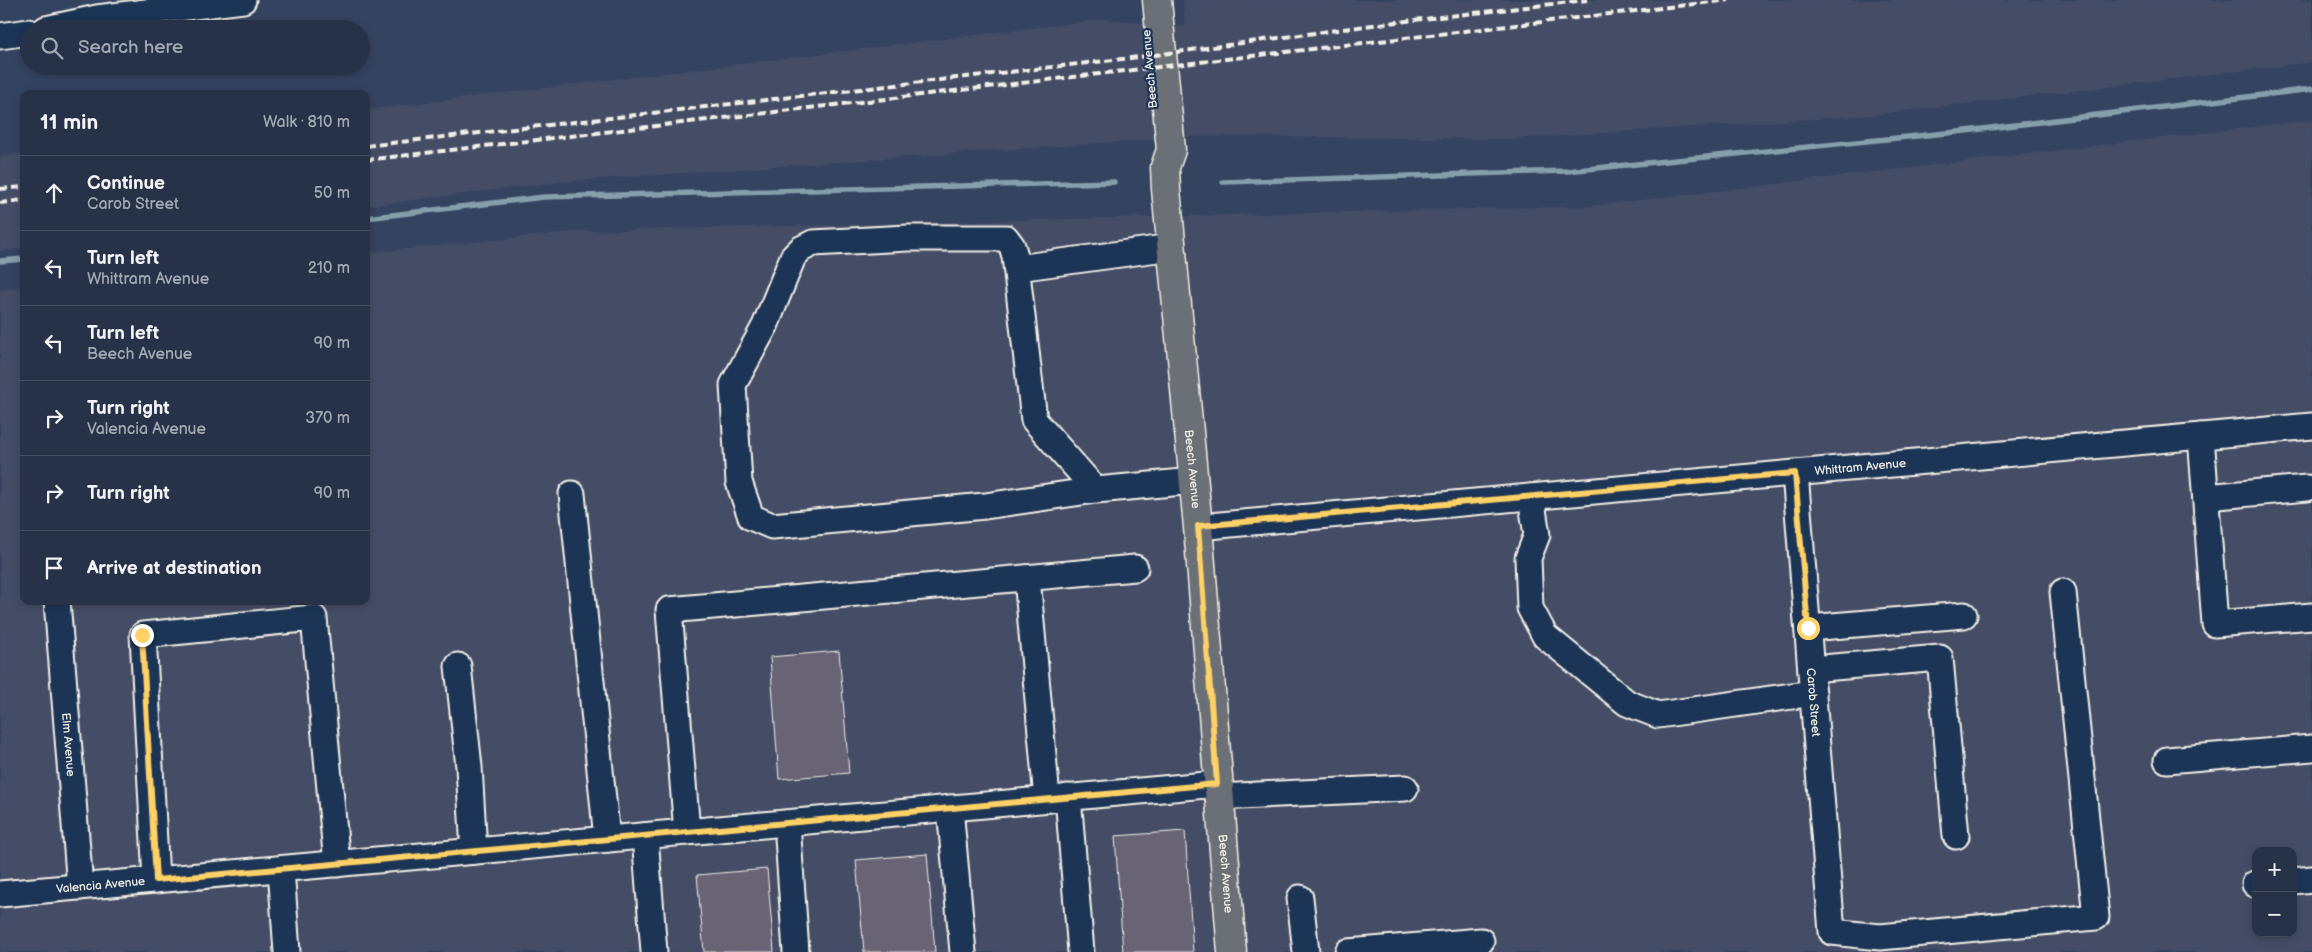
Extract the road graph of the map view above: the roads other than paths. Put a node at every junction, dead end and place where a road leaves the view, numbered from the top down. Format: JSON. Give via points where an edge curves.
{"nodes":[{"id":1,"x":243,"y":0,"type":"edge"},
{"id":2,"x":1143,"y":0,"type":"edge"},
{"id":3,"x":1157,"y":0,"type":"edge"},
{"id":4,"x":88,"y":20,"type":"edge"},
{"id":5,"x":20,"y":33,"type":"edge"},
{"id":6,"x":0,"y":36,"type":"edge"},
{"id":7,"x":1165,"y":178,"type":"junction"},
{"id":8,"x":1172,"y":247,"type":"junction"},
{"id":9,"x":1017,"y":268,"type":"junction"},
{"id":10,"x":2312,"y":426,"type":"edge"},
{"id":11,"x":2201,"y":436,"type":"junction"},
{"id":12,"x":1795,"y":473,"type":"junction"},
{"id":13,"x":1194,"y":481,"type":"junction"},
{"id":14,"x":2308,"y":488,"type":"dead end"},
{"id":15,"x":1096,"y":490,"type":"junction"},
{"id":16,"x":572,"y":494,"type":"dead end"},
{"id":17,"x":1531,"y":496,"type":"junction"},
{"id":18,"x":2206,"y":497,"type":"junction"},
{"id":19,"x":1198,"y":526,"type":"junction"},
{"id":20,"x":1135,"y":568,"type":"dead end"},
{"id":21,"x":1027,"y":578,"type":"junction"},
{"id":22,"x":2064,"y":592,"type":"dead end"},
{"id":23,"x":57,"y":605,"type":"edge"},
{"id":24,"x":1964,"y":615,"type":"dead end"},
{"id":25,"x":2312,"y":616,"type":"edge"},
{"id":26,"x":1808,"y":628,"type":"junction"},
{"id":27,"x":458,"y":666,"type":"dead end"},
{"id":28,"x":1812,"y":681,"type":"junction"},
{"id":29,"x":2312,"y":748,"type":"edge"},
{"id":30,"x":2167,"y":760,"type":"dead end"},
{"id":31,"x":1405,"y":788,"type":"dead end"},
{"id":32,"x":1218,"y":791,"type":"junction"},
{"id":33,"x":1058,"y":798,"type":"junction"},
{"id":34,"x":950,"y":808,"type":"junction"},
{"id":35,"x":787,"y":823,"type":"junction"},
{"id":36,"x":687,"y":832,"type":"junction"},
{"id":37,"x":644,"y":836,"type":"junction"},
{"id":38,"x":1956,"y":836,"type":"dead end"},
{"id":39,"x":607,"y":839,"type":"junction"},
{"id":40,"x":474,"y":851,"type":"junction"},
{"id":41,"x":337,"y":864,"type":"junction"},
{"id":42,"x":281,"y":869,"type":"junction"},
{"id":43,"x":2312,"y":879,"type":"edge"},
{"id":44,"x":156,"y":880,"type":"junction"},
{"id":45,"x":2297,"y":881,"type":"edge"},
{"id":46,"x":80,"y":887,"type":"junction"},
{"id":47,"x":0,"y":894,"type":"edge"},
{"id":48,"x":1300,"y":898,"type":"dead end"},
{"id":49,"x":1482,"y":941,"type":"dead end"},
{"id":50,"x":287,"y":952,"type":"edge"},
{"id":51,"x":654,"y":952,"type":"edge"},
{"id":52,"x":796,"y":952,"type":"edge"},
{"id":53,"x":963,"y":952,"type":"edge"},
{"id":54,"x":1081,"y":952,"type":"edge"},
{"id":55,"x":1232,"y":952,"type":"edge"},
{"id":56,"x":1306,"y":952,"type":"edge"},
{"id":57,"x":1348,"y":952,"type":"edge"}],
"edges":[{"from":1,"to":4,"type":"street"},
{"from":2,"to":7,"type":"main road","name":"Beech Avenue","via":[[1158,153]]},
{"from":3,"to":7,"type":"main road","name":"Beech Avenue","via":[[1171,150]]},
{"from":5,"to":6,"type":"street"},
{"from":7,"to":8,"type":"main road","name":"Beech Avenue"},
{"from":8,"to":9,"type":"street"},
{"from":8,"to":13,"type":"main road","name":"Beech Avenue"},
{"from":9,"to":15,"type":"street","via":[[1034,420]]},
{"from":9,"to":15,"type":"street","via":[[1012,246],[1006,238],[908,238],[813,243],[801,249],[793,257],[765,326],[733,385],[739,482],[744,500],[751,517],[772,526],[985,506]]},
{"from":10,"to":11,"type":"street","name":"Whittram Avenue"},
{"from":11,"to":12,"type":"street","name":"Whittram Avenue"},
{"from":11,"to":18,"type":"street"},
{"from":12,"to":17,"type":"street","name":"Whittram Avenue"},
{"from":12,"to":26,"type":"street","name":"Carob Street"},
{"from":13,"to":15,"type":"street"},
{"from":13,"to":19,"type":"main road","name":"Beech Avenue"},
{"from":14,"to":18,"type":"street"},
{"from":16,"to":39,"type":"street"},
{"from":17,"to":19,"type":"street","name":"Whittram Avenue"},
{"from":17,"to":28,"type":"street","via":[[1537,535],[1528,558],[1530,608],[1545,636],[1627,703],[1658,715]]},
{"from":18,"to":25,"type":"street","via":[[2215,624]]},
{"from":19,"to":32,"type":"main road","name":"Beech Avenue"},
{"from":20,"to":21,"type":"street"},
{"from":21,"to":33,"type":"street"},
{"from":21,"to":36,"type":"street","via":[[669,610]]},
{"from":22,"to":28,"type":"street","name":"Carob Street","via":[[2096,917],[1880,937],[1832,932]]},
{"from":23,"to":46,"type":"street","name":"Elm Avenue"},
{"from":24,"to":26,"type":"street"},
{"from":26,"to":28,"type":"street","name":"Carob Street"},
{"from":27,"to":40,"type":"street"},
{"from":28,"to":38,"type":"street","via":[[1940,658]]},
{"from":29,"to":30,"type":"street"},
{"from":31,"to":32,"type":"street","name":"Valencia Avenue"},
{"from":32,"to":33,"type":"street","name":"Valencia Avenue"},
{"from":32,"to":55,"type":"main road","name":"Beech Avenue"},
{"from":33,"to":34,"type":"street","name":"Valencia Avenue"},
{"from":33,"to":54,"type":"street"},
{"from":34,"to":35,"type":"street","name":"Valencia Avenue"},
{"from":34,"to":53,"type":"street"},
{"from":35,"to":36,"type":"street","name":"Valencia Avenue"},
{"from":35,"to":52,"type":"street"},
{"from":36,"to":37,"type":"street","name":"Valencia Avenue"},
{"from":37,"to":39,"type":"street","name":"Valencia Avenue"},
{"from":37,"to":51,"type":"street"},
{"from":39,"to":40,"type":"street","name":"Valencia Avenue"},
{"from":40,"to":41,"type":"street","name":"Valencia Avenue"},
{"from":41,"to":42,"type":"street","name":"Valencia Avenue"},
{"from":41,"to":44,"type":"street","via":[[314,618],[142,635]]},
{"from":42,"to":44,"type":"street","name":"Valencia Avenue"},
{"from":42,"to":50,"type":"street"},
{"from":43,"to":45,"type":"street"},
{"from":44,"to":46,"type":"street","name":"Valencia Avenue"},
{"from":46,"to":47,"type":"street","name":"Valencia Avenue"},
{"from":48,"to":56,"type":"street"},
{"from":49,"to":57,"type":"street"}]}
